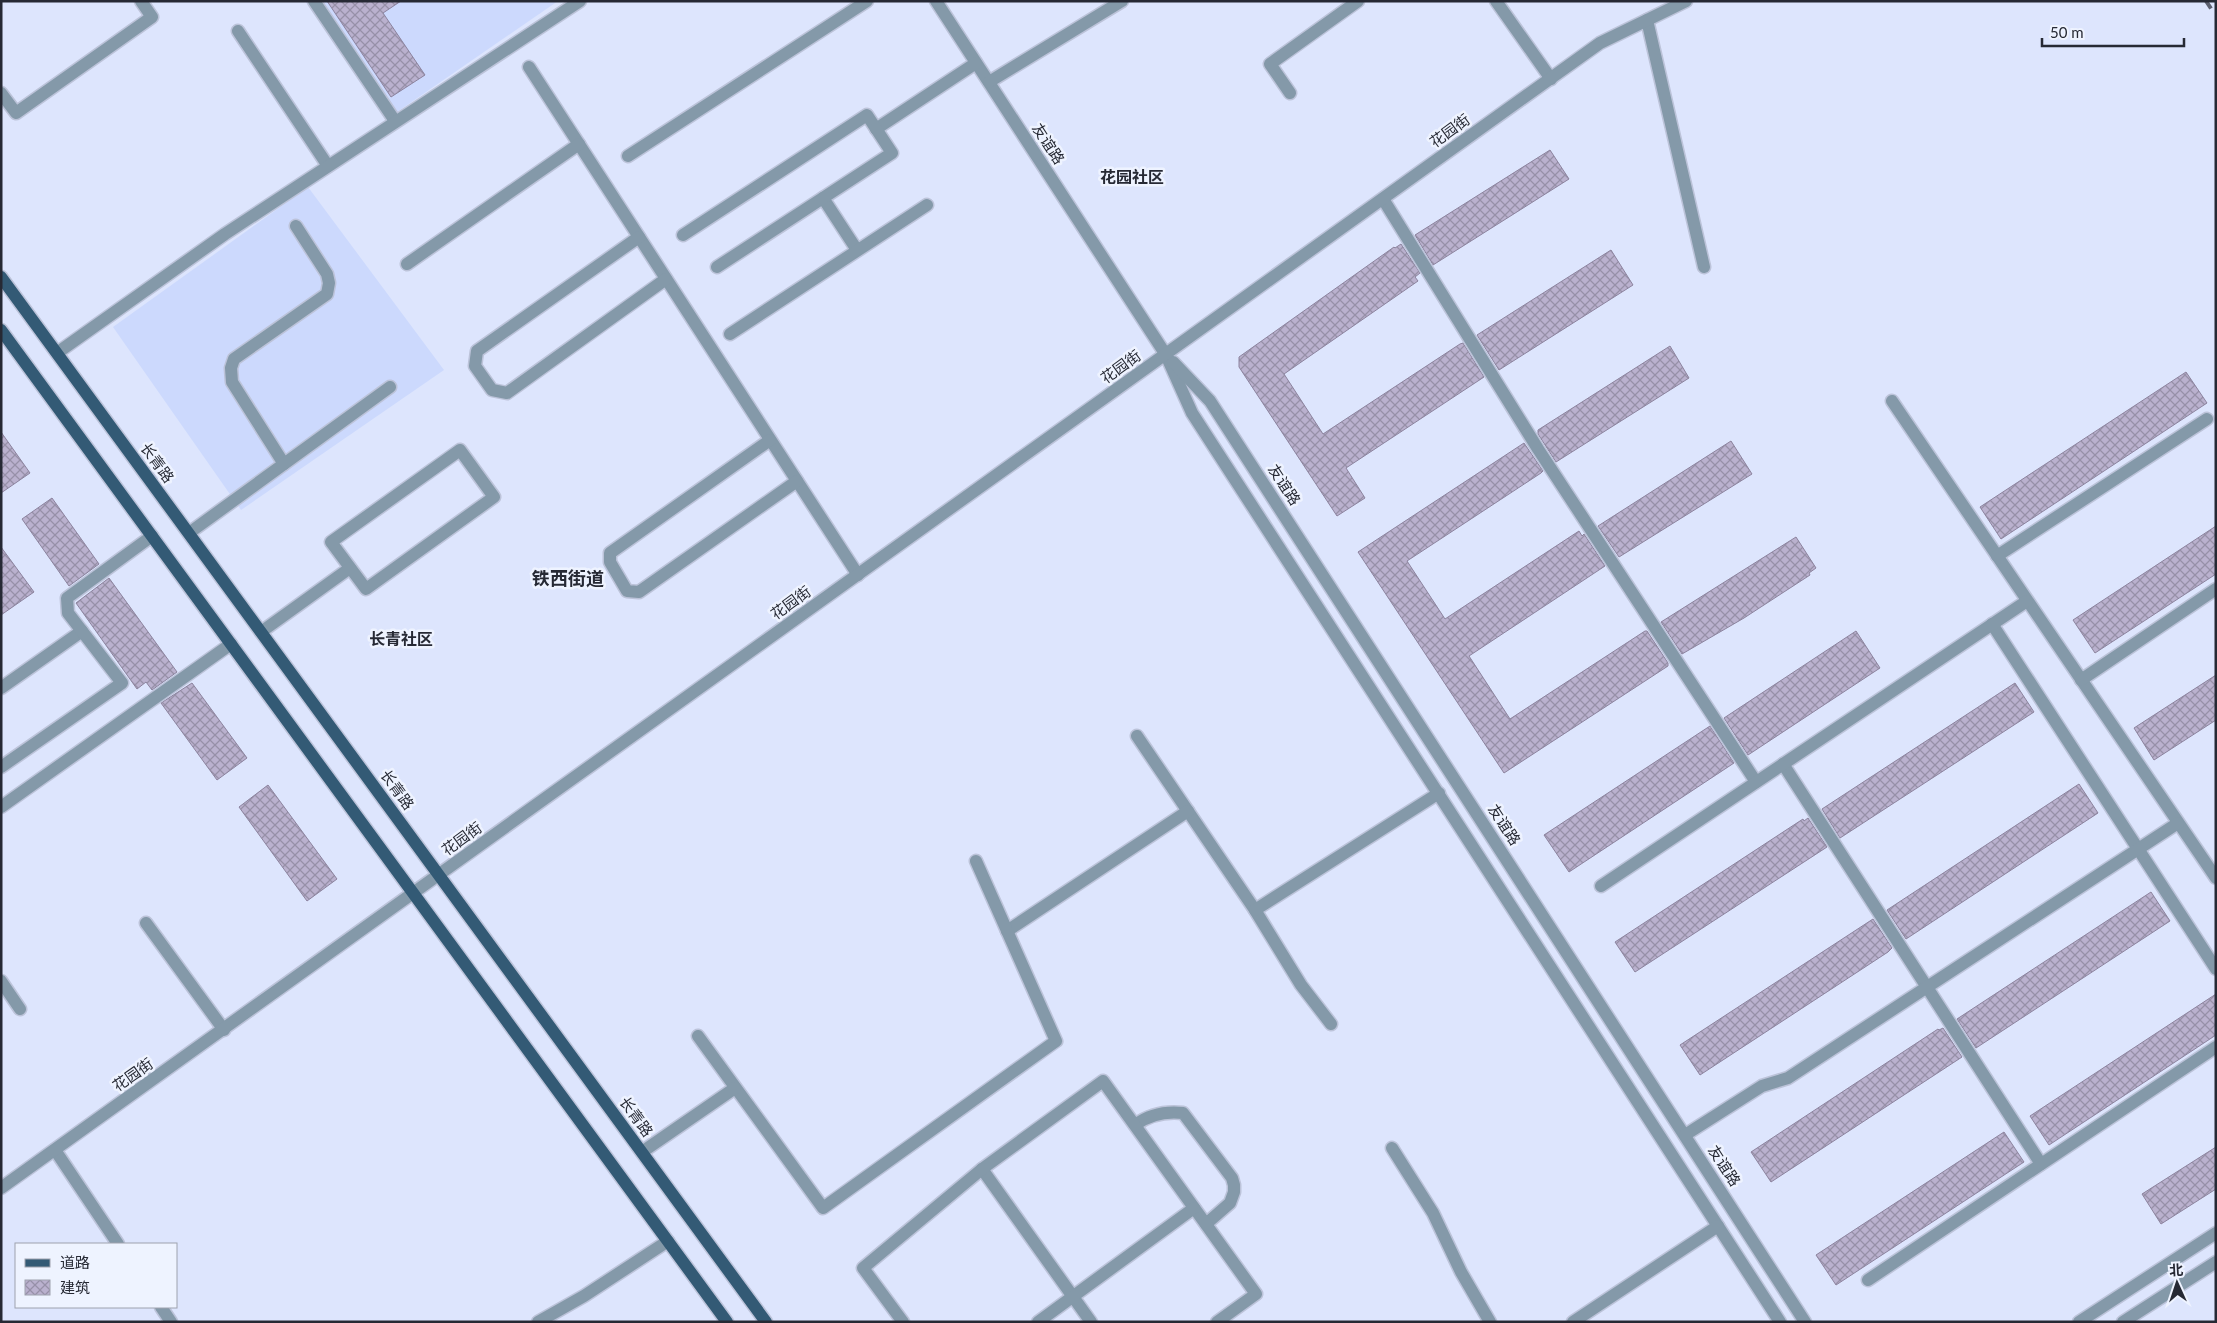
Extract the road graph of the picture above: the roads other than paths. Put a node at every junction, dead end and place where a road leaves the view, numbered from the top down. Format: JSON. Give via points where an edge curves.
{"nodes":[{"id":1,"x":141,"y":1,"type":"edge"},
{"id":2,"x":314,"y":1,"type":"edge"},
{"id":3,"x":580,"y":1,"type":"edge"},
{"id":4,"x":867,"y":1,"type":"edge"},
{"id":5,"x":936,"y":1,"type":"edge"},
{"id":6,"x":1122,"y":1,"type":"edge"},
{"id":7,"x":1358,"y":1,"type":"edge"},
{"id":8,"x":1496,"y":1,"type":"edge"},
{"id":9,"x":1686,"y":1,"type":"edge"},
{"id":10,"x":1668,"y":6,"type":"edge"},
{"id":11,"x":1647,"y":20,"type":"junction"},
{"id":12,"x":238,"y":31,"type":"dead end"},
{"id":13,"x":976,"y":63,"type":"junction"},
{"id":14,"x":529,"y":67,"type":"dead end"},
{"id":15,"x":1551,"y":78,"type":"junction"},
{"id":16,"x":989,"y":82,"type":"junction"},
{"id":17,"x":1290,"y":92,"type":"dead end"},
{"id":18,"x":1,"y":94,"type":"edge"},
{"id":19,"x":395,"y":121,"type":"junction"},
{"id":20,"x":876,"y":129,"type":"junction"},
{"id":21,"x":579,"y":144,"type":"junction"},
{"id":22,"x":628,"y":156,"type":"dead end"},
{"id":23,"x":328,"y":166,"type":"junction"},
{"id":24,"x":823,"y":198,"type":"junction"},
{"id":25,"x":1383,"y":199,"type":"junction"},
{"id":26,"x":927,"y":205,"type":"dead end"},
{"id":27,"x":296,"y":226,"type":"dead end"},
{"id":28,"x":683,"y":235,"type":"dead end"},
{"id":29,"x":639,"y":237,"type":"junction"},
{"id":30,"x":857,"y":250,"type":"junction"},
{"id":31,"x":407,"y":264,"type":"dead end"},
{"id":32,"x":717,"y":267,"type":"dead end"},
{"id":33,"x":1704,"y":267,"type":"dead end"},
{"id":34,"x":1,"y":277,"type":"edge"},
{"id":35,"x":666,"y":279,"type":"junction"},
{"id":36,"x":1,"y":330,"type":"edge"},
{"id":37,"x":730,"y":334,"type":"dead end"},
{"id":38,"x":57,"y":353,"type":"junction"},
{"id":39,"x":1166,"y":355,"type":"junction"},
{"id":40,"x":390,"y":387,"type":"dead end"},
{"id":41,"x":1892,"y":401,"type":"dead end"},
{"id":42,"x":2207,"y":419,"type":"dead end"},
{"id":43,"x":770,"y":440,"type":"junction"},
{"id":44,"x":284,"y":464,"type":"junction"},
{"id":45,"x":797,"y":481,"type":"junction"},
{"id":46,"x":189,"y":533,"type":"junction"},
{"id":47,"x":152,"y":536,"type":"junction"},
{"id":48,"x":1997,"y":556,"type":"junction"},
{"id":49,"x":350,"y":568,"type":"junction"},
{"id":50,"x":858,"y":575,"type":"junction"},
{"id":51,"x":2216,"y":589,"type":"edge"},
{"id":52,"x":2027,"y":601,"type":"junction"},
{"id":53,"x":1992,"y":624,"type":"junction"},
{"id":54,"x":82,"y":631,"type":"junction"},
{"id":55,"x":261,"y":632,"type":"junction"},
{"id":56,"x":231,"y":644,"type":"junction"},
{"id":57,"x":2081,"y":680,"type":"junction"},
{"id":58,"x":1,"y":688,"type":"edge"},
{"id":59,"x":1137,"y":736,"type":"dead end"},
{"id":60,"x":1783,"y":764,"type":"junction"},
{"id":61,"x":1,"y":768,"type":"edge"},
{"id":62,"x":1756,"y":782,"type":"junction"},
{"id":63,"x":1439,"y":793,"type":"junction"},
{"id":64,"x":1,"y":807,"type":"edge"},
{"id":65,"x":1188,"y":811,"type":"junction"},
{"id":66,"x":2178,"y":823,"type":"junction"},
{"id":67,"x":2138,"y":849,"type":"junction"},
{"id":68,"x":976,"y":861,"type":"dead end"},
{"id":69,"x":439,"y":876,"type":"junction"},
{"id":70,"x":2216,"y":878,"type":"edge"},
{"id":71,"x":1601,"y":886,"type":"dead end"},
{"id":72,"x":414,"y":894,"type":"junction"},
{"id":73,"x":1255,"y":910,"type":"junction"},
{"id":74,"x":146,"y":923,"type":"dead end"},
{"id":75,"x":1007,"y":931,"type":"junction"},
{"id":76,"x":2216,"y":969,"type":"edge"},
{"id":77,"x":1,"y":982,"type":"edge"},
{"id":78,"x":1927,"y":987,"type":"junction"},
{"id":79,"x":20,"y":1009,"type":"dead end"},
{"id":80,"x":1331,"y":1024,"type":"dead end"},
{"id":81,"x":224,"y":1030,"type":"junction"},
{"id":82,"x":698,"y":1036,"type":"dead end"},
{"id":83,"x":2216,"y":1047,"type":"edge"},
{"id":84,"x":735,"y":1088,"type":"junction"},
{"id":85,"x":1134,"y":1125,"type":"junction"},
{"id":86,"x":1685,"y":1135,"type":"junction"},
{"id":87,"x":1392,"y":1148,"type":"dead end"},
{"id":88,"x":55,"y":1150,"type":"junction"},
{"id":89,"x":642,"y":1152,"type":"junction"},
{"id":90,"x":2041,"y":1164,"type":"junction"},
{"id":91,"x":982,"y":1169,"type":"junction"},
{"id":92,"x":1,"y":1188,"type":"edge"},
{"id":93,"x":1194,"y":1208,"type":"junction"},
{"id":94,"x":1206,"y":1224,"type":"junction"},
{"id":95,"x":1718,"y":1226,"type":"junction"},
{"id":96,"x":2216,"y":1233,"type":"edge"},
{"id":97,"x":668,"y":1240,"type":"junction"},
{"id":98,"x":117,"y":1243,"type":"edge"},
{"id":99,"x":2216,"y":1262,"type":"edge"},
{"id":100,"x":1868,"y":1280,"type":"dead end"},
{"id":101,"x":1073,"y":1296,"type":"junction"},
{"id":102,"x":162,"y":1308,"type":"edge"},
{"id":103,"x":171,"y":1322,"type":"edge"},
{"id":104,"x":538,"y":1322,"type":"edge"},
{"id":105,"x":727,"y":1322,"type":"edge"},
{"id":106,"x":766,"y":1322,"type":"edge"},
{"id":107,"x":903,"y":1322,"type":"edge"},
{"id":108,"x":1038,"y":1322,"type":"edge"},
{"id":109,"x":1090,"y":1322,"type":"edge"},
{"id":110,"x":1217,"y":1322,"type":"edge"},
{"id":111,"x":1490,"y":1322,"type":"edge"},
{"id":112,"x":1573,"y":1322,"type":"edge"},
{"id":113,"x":1780,"y":1322,"type":"edge"},
{"id":114,"x":1805,"y":1322,"type":"edge"},
{"id":115,"x":2079,"y":1322,"type":"edge"},
{"id":116,"x":2123,"y":1322,"type":"edge"}],
"edges":[{"from":1,"to":18,"type":"street","via":[[152,17],[16,113]]},
{"from":2,"to":19,"type":"street"},
{"from":3,"to":19,"type":"street"},
{"from":4,"to":22,"type":"street"},
{"from":5,"to":13,"type":"street","name":"友谊路"},
{"from":6,"to":16,"type":"street"},
{"from":7,"to":17,"type":"street","via":[[1270,64]]},
{"from":8,"to":15,"type":"street"},
{"from":9,"to":10,"type":"street","name":"花园街"},
{"from":10,"to":11,"type":"street","name":"花园街"},
{"from":11,"to":15,"type":"street","name":"花园街","via":[[1600,43]]},
{"from":11,"to":33,"type":"street"},
{"from":12,"to":23,"type":"street"},
{"from":13,"to":16,"type":"street","name":"友谊路"},
{"from":13,"to":20,"type":"street"},
{"from":14,"to":21,"type":"street"},
{"from":15,"to":25,"type":"street","name":"花园街"},
{"from":16,"to":39,"type":"street","name":"友谊路"},
{"from":19,"to":23,"type":"street"},
{"from":20,"to":24,"type":"street","via":[[892,153]]},
{"from":20,"to":28,"type":"street","via":[[867,115]]},
{"from":21,"to":29,"type":"street"},
{"from":21,"to":31,"type":"street"},
{"from":23,"to":38,"type":"street","via":[[225,234]]},
{"from":24,"to":30,"type":"street"},
{"from":24,"to":32,"type":"street"},
{"from":25,"to":39,"type":"street","name":"花园街"},
{"from":25,"to":62,"type":"street","via":[[1538,449]]},
{"from":26,"to":30,"type":"street"},
{"from":27,"to":44,"type":"street","via":[[327,274],[327,294],[234,359],[231,368],[232,382]]},
{"from":29,"to":35,"type":"street"},
{"from":29,"to":35,"type":"street","via":[[477,351],[475,366],[492,390],[507,392]]},
{"from":30,"to":37,"type":"street"},
{"from":34,"to":38,"type":"main road","name":"长青路"},
{"from":35,"to":43,"type":"street"},
{"from":36,"to":47,"type":"main road"},
{"from":38,"to":46,"type":"main road","name":"长青路"},
{"from":39,"to":50,"type":"street","name":"花园街"},
{"from":39,"to":63,"type":"street","name":"友谊路","via":[[1192,413]]},
{"from":39,"to":86,"type":"street","name":"友谊路","via":[[1210,401]]},
{"from":40,"to":44,"type":"street"},
{"from":41,"to":48,"type":"street"},
{"from":42,"to":48,"type":"street"},
{"from":43,"to":45,"type":"street"},
{"from":43,"to":45,"type":"street","via":[[610,553],[610,562],[627,591],[639,592]]},
{"from":44,"to":46,"type":"street"},
{"from":45,"to":50,"type":"street"},
{"from":46,"to":55,"type":"main road","name":"长青路"},
{"from":47,"to":54,"type":"street","via":[[67,598],[68,613]]},
{"from":47,"to":56,"type":"main road"},
{"from":48,"to":52,"type":"street"},
{"from":49,"to":49,"type":"street","via":[[366,589],[494,497],[460,450],[331,542]]},
{"from":49,"to":55,"type":"street"},
{"from":50,"to":69,"type":"street","name":"花园街"},
{"from":51,"to":57,"type":"street"},
{"from":52,"to":53,"type":"street"},
{"from":52,"to":57,"type":"street"},
{"from":53,"to":60,"type":"street"},
{"from":53,"to":67,"type":"street"},
{"from":54,"to":58,"type":"street"},
{"from":54,"to":61,"type":"street","via":[[122,682]]},
{"from":55,"to":69,"type":"main road","name":"长青路"},
{"from":56,"to":64,"type":"street"},
{"from":56,"to":72,"type":"main road"},
{"from":57,"to":66,"type":"street"},
{"from":59,"to":65,"type":"street"},
{"from":60,"to":62,"type":"street"},
{"from":60,"to":78,"type":"street"},
{"from":62,"to":71,"type":"street"},
{"from":63,"to":73,"type":"street"},
{"from":63,"to":95,"type":"street","name":"友谊路"},
{"from":65,"to":73,"type":"street"},
{"from":65,"to":75,"type":"street"},
{"from":66,"to":67,"type":"street"},
{"from":66,"to":70,"type":"street"},
{"from":67,"to":76,"type":"street"},
{"from":67,"to":78,"type":"street"},
{"from":68,"to":75,"type":"street"},
{"from":69,"to":72,"type":"street","name":"花园街"},
{"from":69,"to":89,"type":"main road","name":"长青路"},
{"from":72,"to":81,"type":"street","name":"花园街"},
{"from":72,"to":97,"type":"main road"},
{"from":73,"to":80,"type":"street","via":[[1301,985]]},
{"from":74,"to":81,"type":"street"},
{"from":75,"to":84,"type":"street","via":[[1056,1041],[823,1208]]},
{"from":77,"to":79,"type":"street"},
{"from":78,"to":86,"type":"street","via":[[1788,1078],[1762,1086]]},
{"from":78,"to":90,"type":"street"},
{"from":81,"to":88,"type":"street","name":"花园街"},
{"from":82,"to":84,"type":"street"},
{"from":83,"to":90,"type":"street"},
{"from":84,"to":89,"type":"street"},
{"from":85,"to":91,"type":"street","via":[[1103,1081]]},
{"from":85,"to":93,"type":"street"},
{"from":85,"to":94,"type":"street","via":[[1160,1113],[1183,1113],[1232,1178],[1234,1192],[1230,1203]]},
{"from":86,"to":114,"type":"street","name":"友谊路"},
{"from":87,"to":111,"type":"street","via":[[1434,1213],[1461,1272]]},
{"from":88,"to":92,"type":"street","name":"花园街"},
{"from":88,"to":98,"type":"street"},
{"from":89,"to":106,"type":"main road","name":"长青路"},
{"from":90,"to":100,"type":"street"},
{"from":91,"to":101,"type":"street"},
{"from":91,"to":107,"type":"street","via":[[863,1268]]},
{"from":93,"to":94,"type":"street"},
{"from":93,"to":101,"type":"street"},
{"from":94,"to":110,"type":"street","via":[[1256,1294]]},
{"from":95,"to":112,"type":"street"},
{"from":95,"to":113,"type":"street","name":"友谊路"},
{"from":96,"to":115,"type":"street"},
{"from":97,"to":104,"type":"street","via":[[584,1296]]},
{"from":97,"to":105,"type":"main road"},
{"from":99,"to":116,"type":"street"},
{"from":101,"to":108,"type":"street"},
{"from":101,"to":109,"type":"street"},
{"from":102,"to":103,"type":"street"}]}
